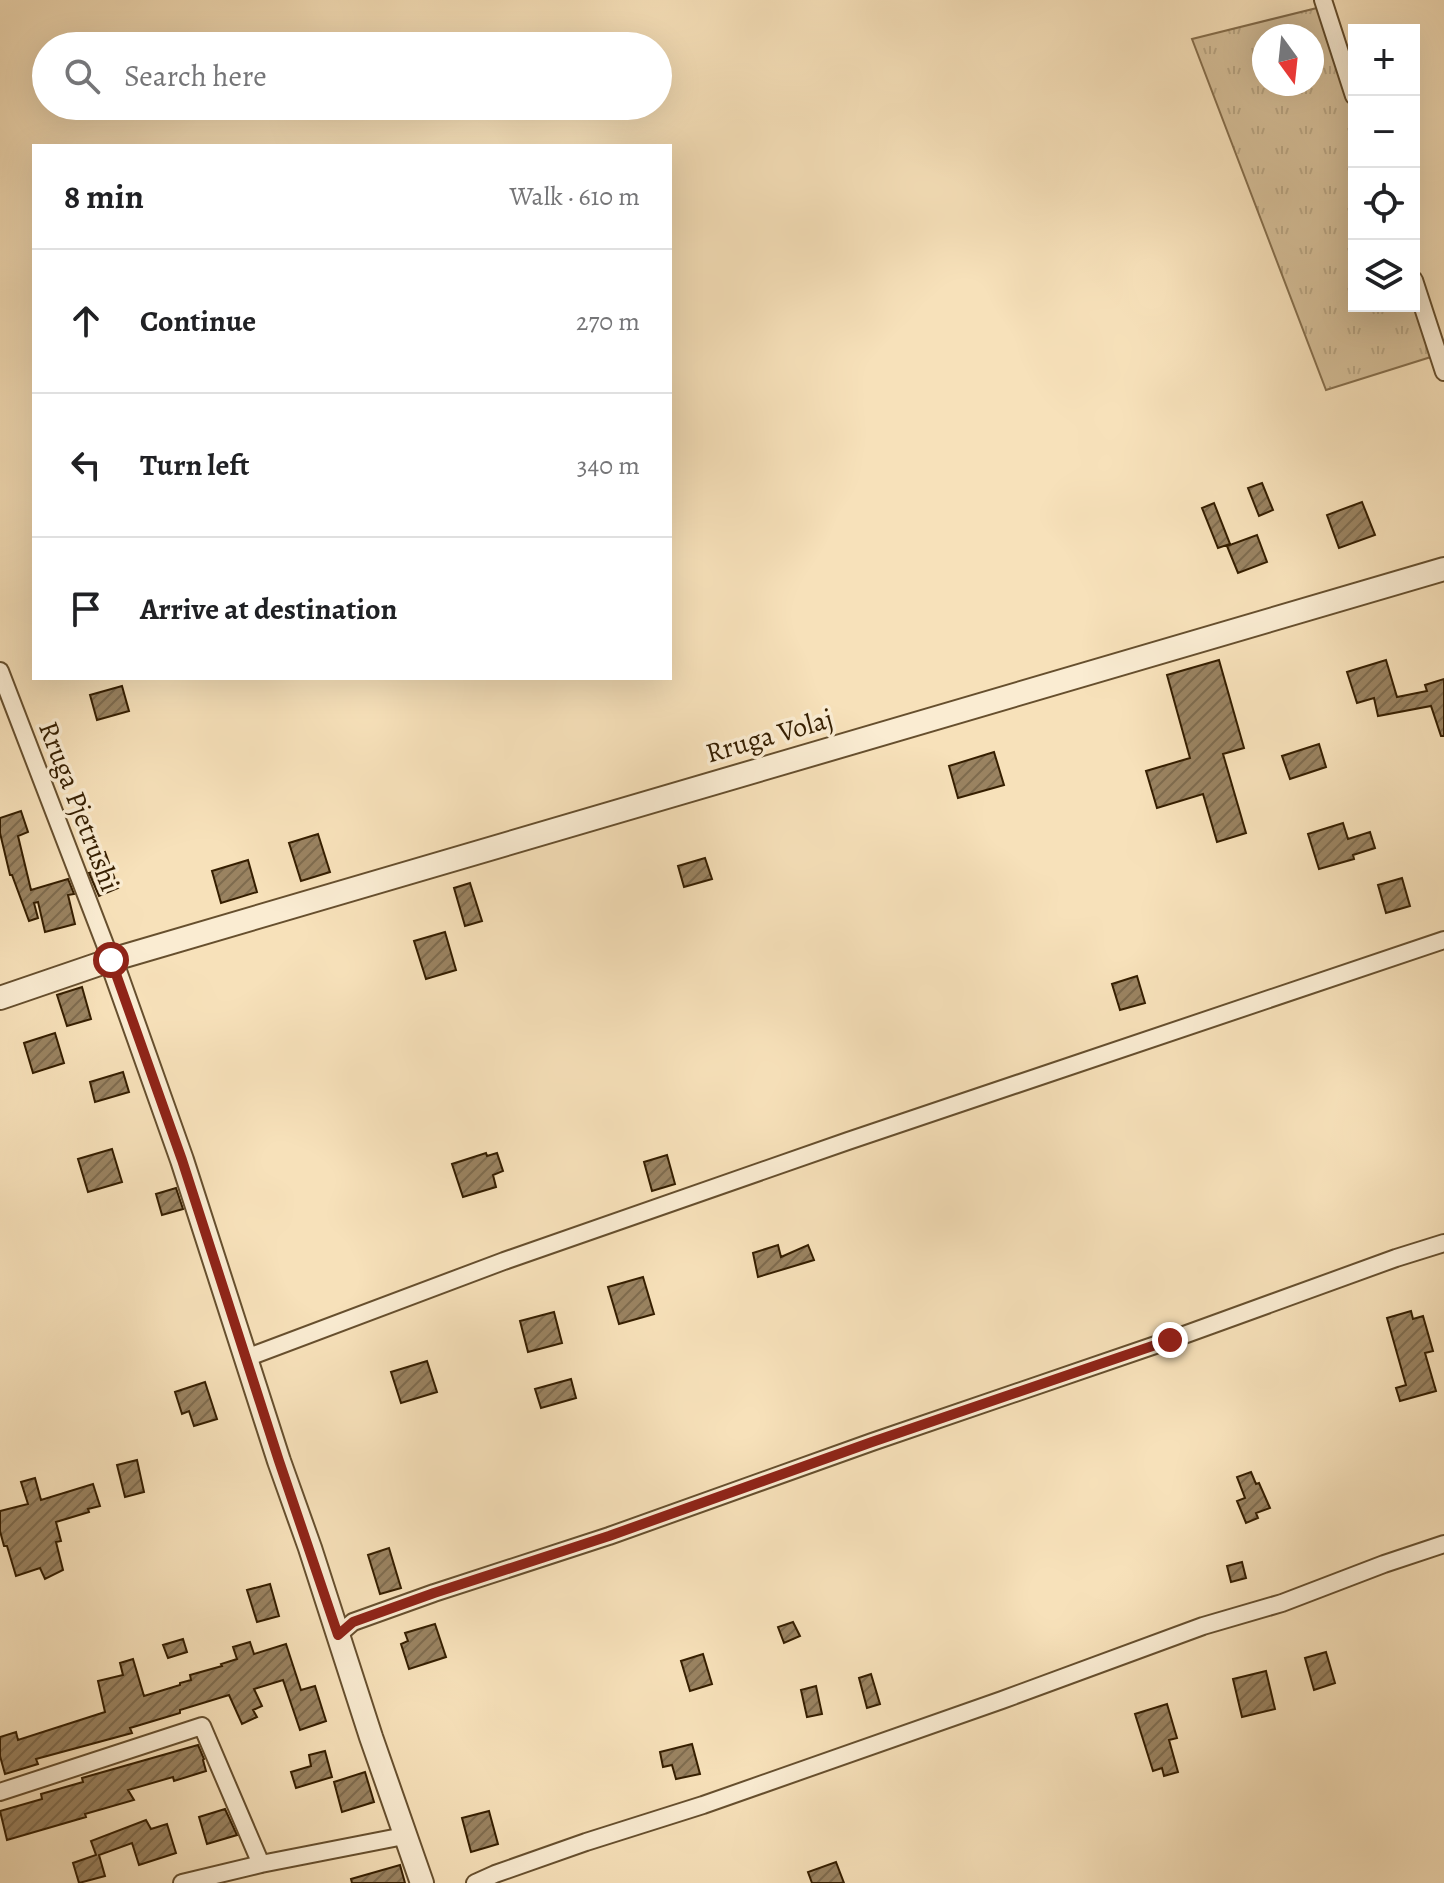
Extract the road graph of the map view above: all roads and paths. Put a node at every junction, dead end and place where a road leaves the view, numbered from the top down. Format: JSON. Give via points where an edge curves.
{"nodes":[{"id":1,"x":1323,"y":0,"type":"edge"},
{"id":2,"x":1348,"y":77,"type":"edge"},
{"id":3,"x":1420,"y":298,"type":"edge"},
{"id":4,"x":1444,"y":372,"type":"edge"},
{"id":5,"x":1444,"y":569,"type":"edge"},
{"id":6,"x":0,"y":671,"type":"edge"},
{"id":7,"x":1444,"y":940,"type":"edge"},
{"id":8,"x":111,"y":960,"type":"junction"},
{"id":9,"x":0,"y":998,"type":"edge"},
{"id":10,"x":1444,"y":1243,"type":"edge"},
{"id":11,"x":246,"y":1358,"type":"junction"},
{"id":12,"x":1444,"y":1544,"type":"edge"},
{"id":13,"x":338,"y":1635,"type":"junction"},
{"id":14,"x":0,"y":1792,"type":"edge"},
{"id":15,"x":404,"y":1836,"type":"junction"},
{"id":16,"x":261,"y":1864,"type":"junction"},
{"id":17,"x":182,"y":1883,"type":"edge"},
{"id":18,"x":422,"y":1883,"type":"edge"},
{"id":19,"x":475,"y":1883,"type":"edge"}],
"edges":[{"from":1,"to":2,"type":"street"},
{"from":3,"to":4,"type":"street"},
{"from":5,"to":8,"type":"street","name":"Rruga Volaj"},
{"from":6,"to":8,"type":"street","name":"Rruga Pjetrushi"},
{"from":7,"to":11,"type":"street","via":[[504,1261]]},
{"from":8,"to":9,"type":"street","name":"Rruga Volaj"},
{"from":8,"to":11,"type":"street"},
{"from":10,"to":13,"type":"street","via":[[353,1622]]},
{"from":11,"to":13,"type":"street"},
{"from":12,"to":19,"type":"street"},
{"from":13,"to":15,"type":"street"},
{"from":14,"to":16,"type":"street","via":[[202,1726]]},
{"from":15,"to":16,"type":"street"},
{"from":15,"to":18,"type":"street"},
{"from":16,"to":17,"type":"street"}]}
